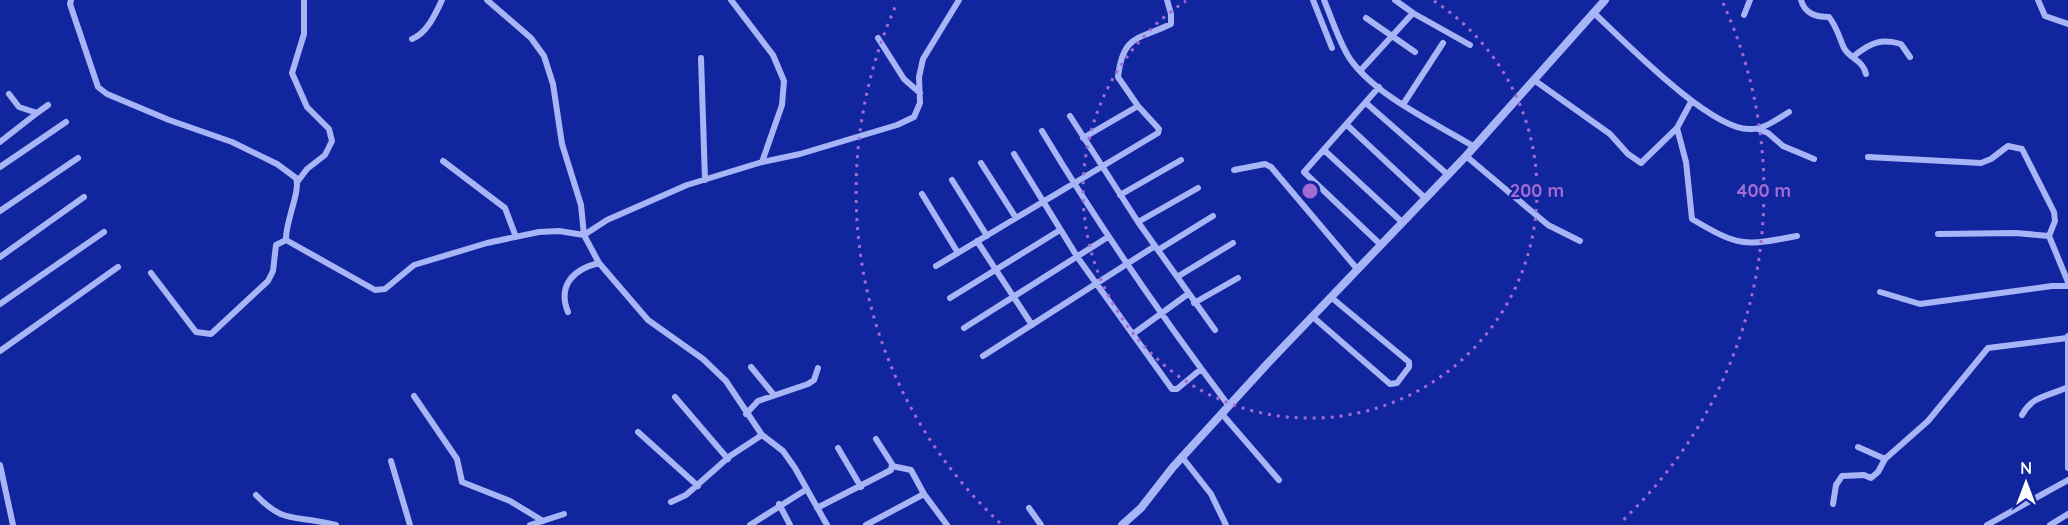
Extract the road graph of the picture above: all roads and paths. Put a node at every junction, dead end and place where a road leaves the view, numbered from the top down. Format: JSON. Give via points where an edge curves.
{"nodes":[{"id":1,"x":70,"y":0,"type":"edge"},
{"id":2,"x":304,"y":0,"type":"edge"},
{"id":3,"x":442,"y":0,"type":"edge"},
{"id":4,"x":487,"y":0,"type":"edge"},
{"id":5,"x":731,"y":0,"type":"edge"},
{"id":6,"x":959,"y":0,"type":"edge"},
{"id":7,"x":1167,"y":0,"type":"edge"},
{"id":8,"x":1313,"y":0,"type":"edge"},
{"id":9,"x":1324,"y":0,"type":"edge"},
{"id":10,"x":1397,"y":0,"type":"edge"},
{"id":11,"x":1605,"y":0,"type":"edge"},
{"id":12,"x":1750,"y":0,"type":"edge"},
{"id":13,"x":1801,"y":0,"type":"edge"},
{"id":14,"x":2038,"y":0,"type":"edge"},
{"id":15,"x":1413,"y":13,"type":"junction"},
{"id":16,"x":1594,"y":13,"type":"junction"},
{"id":17,"x":1744,"y":15,"type":"dead end"},
{"id":18,"x":1366,"y":18,"type":"dead end"},
{"id":19,"x":2068,"y":24,"type":"edge"},
{"id":20,"x":1392,"y":37,"type":"junction"},
{"id":21,"x":878,"y":38,"type":"dead end"},
{"id":22,"x":412,"y":39,"type":"dead end"},
{"id":23,"x":1443,"y":43,"type":"dead end"},
{"id":24,"x":1470,"y":45,"type":"dead end"},
{"id":25,"x":1332,"y":48,"type":"dead end"},
{"id":26,"x":1414,"y":52,"type":"dead end"},
{"id":27,"x":1854,"y":56,"type":"junction"},
{"id":28,"x":1910,"y":57,"type":"dead end"},
{"id":29,"x":701,"y":58,"type":"dead end"},
{"id":30,"x":1360,"y":71,"type":"junction"},
{"id":31,"x":1866,"y":74,"type":"dead end"},
{"id":32,"x":1534,"y":80,"type":"junction"},
{"id":33,"x":1379,"y":87,"type":"junction"},
{"id":34,"x":920,"y":93,"type":"junction"},
{"id":35,"x":9,"y":94,"type":"dead end"},
{"id":36,"x":1691,"y":102,"type":"junction"},
{"id":37,"x":1366,"y":103,"type":"junction"},
{"id":38,"x":1404,"y":103,"type":"junction"},
{"id":39,"x":48,"y":105,"type":"dead end"},
{"id":40,"x":1138,"y":106,"type":"junction"},
{"id":41,"x":1789,"y":112,"type":"dead end"},
{"id":42,"x":37,"y":113,"type":"junction"},
{"id":43,"x":1070,"y":116,"type":"dead end"},
{"id":44,"x":66,"y":122,"type":"dead end"},
{"id":45,"x":1347,"y":125,"type":"junction"},
{"id":46,"x":1677,"y":128,"type":"junction"},
{"id":47,"x":1758,"y":128,"type":"junction"},
{"id":48,"x":1042,"y":131,"type":"dead end"},
{"id":49,"x":1083,"y":138,"type":"junction"},
{"id":50,"x":0,"y":142,"type":"edge"},
{"id":51,"x":1473,"y":146,"type":"junction"},
{"id":52,"x":1324,"y":150,"type":"junction"},
{"id":53,"x":1014,"y":154,"type":"dead end"},
{"id":54,"x":1466,"y":156,"type":"junction"},
{"id":55,"x":1868,"y":157,"type":"dead end"},
{"id":56,"x":78,"y":158,"type":"dead end"},
{"id":57,"x":1814,"y":159,"type":"dead end"},
{"id":58,"x":1181,"y":160,"type":"dead end"},
{"id":59,"x":443,"y":161,"type":"dead end"},
{"id":60,"x":762,"y":162,"type":"junction"},
{"id":61,"x":981,"y":164,"type":"dead end"},
{"id":62,"x":0,"y":167,"type":"edge"},
{"id":63,"x":1101,"y":167,"type":"junction"},
{"id":64,"x":1234,"y":170,"type":"dead end"},
{"id":65,"x":1448,"y":174,"type":"junction"},
{"id":66,"x":705,"y":180,"type":"junction"},
{"id":67,"x":952,"y":180,"type":"dead end"},
{"id":68,"x":298,"y":181,"type":"junction"},
{"id":69,"x":1074,"y":183,"type":"junction"},
{"id":70,"x":1198,"y":188,"type":"dead end"},
{"id":71,"x":922,"y":194,"type":"dead end"},
{"id":72,"x":1120,"y":195,"type":"junction"},
{"id":73,"x":84,"y":197,"type":"dead end"},
{"id":74,"x":1425,"y":198,"type":"junction"},
{"id":75,"x":1044,"y":201,"type":"junction"},
{"id":76,"x":0,"y":211,"type":"edge"},
{"id":77,"x":1213,"y":216,"type":"dead end"},
{"id":78,"x":1016,"y":218,"type":"junction"},
{"id":79,"x":1138,"y":222,"type":"junction"},
{"id":80,"x":1402,"y":222,"type":"junction"},
{"id":81,"x":1060,"y":230,"type":"junction"},
{"id":82,"x":104,"y":232,"type":"dead end"},
{"id":83,"x":1938,"y":234,"type":"dead end"},
{"id":84,"x":584,"y":235,"type":"junction"},
{"id":85,"x":987,"y":236,"type":"junction"},
{"id":86,"x":1797,"y":236,"type":"dead end"},
{"id":87,"x":2049,"y":236,"type":"junction"},
{"id":88,"x":516,"y":237,"type":"junction"},
{"id":89,"x":1108,"y":237,"type":"junction"},
{"id":90,"x":286,"y":240,"type":"junction"},
{"id":91,"x":1580,"y":241,"type":"dead end"},
{"id":92,"x":977,"y":242,"type":"junction"},
{"id":93,"x":1233,"y":243,"type":"dead end"},
{"id":94,"x":1381,"y":245,"type":"junction"},
{"id":95,"x":1156,"y":248,"type":"junction"},
{"id":96,"x":958,"y":253,"type":"junction"},
{"id":97,"x":0,"y":257,"type":"edge"},
{"id":98,"x":1078,"y":258,"type":"junction"},
{"id":99,"x":599,"y":263,"type":"junction"},
{"id":100,"x":1127,"y":265,"type":"junction"},
{"id":101,"x":936,"y":266,"type":"dead end"},
{"id":102,"x":118,"y":267,"type":"dead end"},
{"id":103,"x":1358,"y":270,"type":"junction"},
{"id":104,"x":995,"y":271,"type":"junction"},
{"id":105,"x":151,"y":273,"type":"dead end"},
{"id":106,"x":1177,"y":277,"type":"junction"},
{"id":107,"x":1238,"y":278,"type":"dead end"},
{"id":108,"x":2068,"y":284,"type":"edge"},
{"id":109,"x":1096,"y":285,"type":"junction"},
{"id":110,"x":1880,"y":292,"type":"dead end"},
{"id":111,"x":1188,"y":294,"type":"junction"},
{"id":112,"x":950,"y":297,"type":"dead end"},
{"id":113,"x":1332,"y":298,"type":"junction"},
{"id":114,"x":1013,"y":299,"type":"junction"},
{"id":115,"x":1194,"y":303,"type":"junction"},
{"id":116,"x":0,"y":304,"type":"edge"},
{"id":117,"x":568,"y":312,"type":"dead end"},
{"id":118,"x":1160,"y":313,"type":"junction"},
{"id":119,"x":1313,"y":317,"type":"junction"},
{"id":120,"x":1032,"y":325,"type":"junction"},
{"id":121,"x":964,"y":328,"type":"dead end"},
{"id":122,"x":1215,"y":330,"type":"dead end"},
{"id":123,"x":1133,"y":334,"type":"junction"},
{"id":124,"x":2068,"y":336,"type":"edge"},
{"id":125,"x":0,"y":351,"type":"edge"},
{"id":126,"x":983,"y":356,"type":"dead end"},
{"id":127,"x":751,"y":367,"type":"dead end"},
{"id":128,"x":818,"y":368,"type":"dead end"},
{"id":129,"x":1201,"y":369,"type":"junction"},
{"id":130,"x":2067,"y":369,"type":"edge"},
{"id":131,"x":2066,"y":388,"type":"junction"},
{"id":132,"x":774,"y":395,"type":"junction"},
{"id":133,"x":414,"y":396,"type":"dead end"},
{"id":134,"x":675,"y":398,"type":"dead end"},
{"id":135,"x":1229,"y":406,"type":"junction"},
{"id":136,"x":2067,"y":408,"type":"edge"},
{"id":137,"x":746,"y":414,"type":"junction"},
{"id":138,"x":1222,"y":414,"type":"junction"},
{"id":139,"x":2022,"y":415,"type":"dead end"},
{"id":140,"x":638,"y":432,"type":"dead end"},
{"id":141,"x":762,"y":435,"type":"junction"},
{"id":142,"x":876,"y":439,"type":"dead end"},
{"id":143,"x":2068,"y":440,"type":"edge"},
{"id":144,"x":1858,"y":447,"type":"dead end"},
{"id":145,"x":838,"y":448,"type":"dead end"},
{"id":146,"x":1182,"y":457,"type":"junction"},
{"id":147,"x":728,"y":459,"type":"junction"},
{"id":148,"x":1885,"y":459,"type":"junction"},
{"id":149,"x":391,"y":461,"type":"dead end"},
{"id":150,"x":0,"y":465,"type":"edge"},
{"id":151,"x":892,"y":466,"type":"junction"},
{"id":152,"x":2068,"y":468,"type":"edge"},
{"id":153,"x":1279,"y":480,"type":"dead end"},
{"id":154,"x":2068,"y":480,"type":"edge"},
{"id":155,"x":698,"y":486,"type":"junction"},
{"id":156,"x":861,"y":487,"type":"junction"},
{"id":157,"x":807,"y":489,"type":"junction"},
{"id":158,"x":3,"y":494,"type":"edge"},
{"id":159,"x":924,"y":494,"type":"junction"},
{"id":160,"x":256,"y":495,"type":"dead end"},
{"id":161,"x":671,"y":502,"type":"dead end"},
{"id":162,"x":779,"y":504,"type":"junction"},
{"id":163,"x":1833,"y":504,"type":"dead end"},
{"id":164,"x":818,"y":508,"type":"junction"},
{"id":165,"x":1029,"y":508,"type":"dead end"},
{"id":166,"x":564,"y":514,"type":"dead end"},
{"id":167,"x":2068,"y":514,"type":"edge"},
{"id":168,"x":543,"y":521,"type":"junction"},
{"id":169,"x":1992,"y":524,"type":"edge"},
{"id":170,"x":13,"y":525,"type":"edge"},
{"id":171,"x":336,"y":525,"type":"edge"},
{"id":172,"x":410,"y":525,"type":"edge"},
{"id":173,"x":530,"y":525,"type":"edge"},
{"id":174,"x":750,"y":525,"type":"edge"},
{"id":175,"x":790,"y":525,"type":"edge"},
{"id":176,"x":827,"y":525,"type":"edge"},
{"id":177,"x":866,"y":525,"type":"edge"},
{"id":178,"x":947,"y":525,"type":"edge"},
{"id":179,"x":1041,"y":525,"type":"edge"},
{"id":180,"x":1122,"y":525,"type":"edge"},
{"id":181,"x":1226,"y":525,"type":"edge"},
{"id":182,"x":2050,"y":525,"type":"edge"}],
"edges":[{"from":1,"to":68,"type":"street","via":[[98,87],[107,94],[232,142],[277,164]]},
{"from":2,"to":68,"type":"street","via":[[304,34],[292,72],[307,107],[329,129],[332,141],[325,155]]},
{"from":3,"to":22,"type":"street","via":[[427,27]]},
{"from":4,"to":84,"type":"street","via":[[531,38],[544,56],[553,84],[562,144],[581,205]]},
{"from":5,"to":60,"type":"street","via":[[773,56],[784,81],[782,105]]},
{"from":6,"to":34,"type":"street","via":[[924,59]]},
{"from":7,"to":40,"type":"street","via":[[1171,24],[1139,35],[1127,44],[1121,56],[1118,77]]},
{"from":8,"to":25,"type":"street"},
{"from":9,"to":30,"type":"street","via":[[1349,57]]},
{"from":10,"to":15,"type":"street"},
{"from":11,"to":16,"type":"street"},
{"from":12,"to":17,"type":"street"},
{"from":13,"to":27,"type":"street","via":[[1815,17],[1829,17],[1839,30],[1845,50]]},
{"from":14,"to":19,"type":"street","via":[[2045,16]]},
{"from":15,"to":20,"type":"street"},
{"from":15,"to":24,"type":"street"},
{"from":16,"to":32,"type":"street"},
{"from":16,"to":36,"type":"street"},
{"from":18,"to":20,"type":"street"},
{"from":20,"to":26,"type":"street"},
{"from":20,"to":30,"type":"street"},
{"from":21,"to":34,"type":"street","via":[[904,79]]},
{"from":23,"to":38,"type":"street"},
{"from":27,"to":28,"type":"street","via":[[1869,44],[1888,40],[1901,44]]},
{"from":27,"to":31,"type":"street"},
{"from":29,"to":66,"type":"street"},
{"from":30,"to":33,"type":"street"},
{"from":32,"to":46,"type":"street","via":[[1610,134],[1641,163]]},
{"from":32,"to":51,"type":"street"},
{"from":33,"to":37,"type":"street"},
{"from":33,"to":38,"type":"street"},
{"from":34,"to":60,"type":"street","via":[[914,117],[897,125]]},
{"from":35,"to":42,"type":"street","via":[[20,107]]},
{"from":36,"to":46,"type":"street"},
{"from":36,"to":47,"type":"street","via":[[1727,124],[1749,130]]},
{"from":37,"to":45,"type":"street"},
{"from":37,"to":65,"type":"street"},
{"from":38,"to":51,"type":"street"},
{"from":39,"to":42,"type":"street"},
{"from":40,"to":49,"type":"street"},
{"from":40,"to":63,"type":"street","via":[[1159,131]]},
{"from":41,"to":47,"type":"street"},
{"from":42,"to":50,"type":"street"},
{"from":43,"to":49,"type":"street"},
{"from":44,"to":62,"type":"street"},
{"from":45,"to":52,"type":"street"},
{"from":45,"to":74,"type":"street"},
{"from":46,"to":86,"type":"street","via":[[1686,162],[1692,219],[1744,244]]},
{"from":47,"to":57,"type":"street","via":[[1783,146]]},
{"from":48,"to":69,"type":"street"},
{"from":49,"to":63,"type":"street"},
{"from":51,"to":54,"type":"street"},
{"from":52,"to":80,"type":"street"},
{"from":52,"to":94,"type":"street","via":[[1304,169],[1305,174]]},
{"from":53,"to":75,"type":"street"},
{"from":54,"to":65,"type":"street"},
{"from":54,"to":91,"type":"street","via":[[1548,225]]},
{"from":55,"to":87,"type":"street","via":[[1981,163],[2008,146],[2016,146],[2022,149],[2054,212]]},
{"from":56,"to":76,"type":"street"},
{"from":58,"to":72,"type":"street"},
{"from":59,"to":88,"type":"street","via":[[505,208]]},
{"from":60,"to":66,"type":"street"},
{"from":61,"to":78,"type":"street"},
{"from":63,"to":69,"type":"street"},
{"from":63,"to":72,"type":"street"},
{"from":64,"to":103,"type":"street","via":[[1265,164],[1271,167]]},
{"from":65,"to":74,"type":"street"},
{"from":66,"to":84,"type":"street","via":[[607,220]]},
{"from":67,"to":85,"type":"street"},
{"from":68,"to":90,"type":"street","via":[[286,222]]},
{"from":69,"to":75,"type":"street"},
{"from":69,"to":89,"type":"street"},
{"from":70,"to":79,"type":"street"},
{"from":71,"to":96,"type":"street"},
{"from":72,"to":79,"type":"street"},
{"from":73,"to":97,"type":"street"},
{"from":74,"to":80,"type":"street"},
{"from":75,"to":78,"type":"street"},
{"from":75,"to":81,"type":"street"},
{"from":77,"to":95,"type":"street"},
{"from":78,"to":85,"type":"street"},
{"from":79,"to":95,"type":"street"},
{"from":80,"to":94,"type":"street"},
{"from":81,"to":98,"type":"street"},
{"from":81,"to":104,"type":"street"},
{"from":82,"to":116,"type":"street"},
{"from":83,"to":87,"type":"street"},
{"from":84,"to":88,"type":"street","via":[[559,231]]},
{"from":84,"to":99,"type":"street"},
{"from":85,"to":92,"type":"street"},
{"from":87,"to":108,"type":"street"},
{"from":88,"to":90,"type":"street","via":[[414,265],[388,286],[375,291]]},
{"from":89,"to":98,"type":"street"},
{"from":89,"to":100,"type":"street"},
{"from":90,"to":105,"type":"street","via":[[276,245],[268,281],[211,334],[196,332]]},
{"from":92,"to":96,"type":"street"},
{"from":92,"to":104,"type":"street"},
{"from":93,"to":106,"type":"street"},
{"from":94,"to":103,"type":"street"},
{"from":95,"to":100,"type":"street"},
{"from":95,"to":106,"type":"street"},
{"from":96,"to":101,"type":"street"},
{"from":98,"to":109,"type":"street"},
{"from":98,"to":114,"type":"street"},
{"from":99,"to":117,"type":"street","via":[[570,277],[564,297]]},
{"from":99,"to":137,"type":"street","via":[[648,320],[716,369]]},
{"from":100,"to":109,"type":"street"},
{"from":100,"to":118,"type":"street"},
{"from":102,"to":125,"type":"street"},
{"from":103,"to":113,"type":"street"},
{"from":104,"to":112,"type":"street"},
{"from":104,"to":114,"type":"street"},
{"from":106,"to":111,"type":"street"},
{"from":107,"to":115,"type":"street"},
{"from":108,"to":110,"type":"street","via":[[1920,304]]},
{"from":109,"to":120,"type":"street"},
{"from":109,"to":123,"type":"street"},
{"from":111,"to":115,"type":"street"},
{"from":111,"to":118,"type":"street"},
{"from":113,"to":119,"type":"street"},
{"from":113,"to":119,"type":"street","via":[[1409,362],[1397,383],[1390,384]]},
{"from":114,"to":120,"type":"street"},
{"from":114,"to":121,"type":"street"},
{"from":115,"to":122,"type":"street"},
{"from":118,"to":123,"type":"street"},
{"from":118,"to":129,"type":"street"},
{"from":119,"to":135,"type":"street"},
{"from":120,"to":126,"type":"street"},
{"from":123,"to":129,"type":"street","via":[[1172,389]]},
{"from":124,"to":130,"type":"street"},
{"from":124,"to":148,"type":"street","via":[[1988,348],[1928,421]]},
{"from":127,"to":132,"type":"street"},
{"from":128,"to":132,"type":"street","via":[[808,384]]},
{"from":129,"to":135,"type":"street"},
{"from":130,"to":131,"type":"street"},
{"from":131,"to":136,"type":"street"},
{"from":131,"to":139,"type":"street","via":[[2036,398]]},
{"from":132,"to":137,"type":"street","via":[[758,401]]},
{"from":133,"to":168,"type":"street","via":[[457,459],[462,482],[510,501]]},
{"from":134,"to":147,"type":"street"},
{"from":135,"to":138,"type":"street"},
{"from":136,"to":143,"type":"street"},
{"from":137,"to":141,"type":"street"},
{"from":138,"to":146,"type":"street"},
{"from":138,"to":153,"type":"street"},
{"from":140,"to":155,"type":"street"},
{"from":141,"to":147,"type":"street"},
{"from":141,"to":157,"type":"street","via":[[783,451]]},
{"from":142,"to":151,"type":"street"},
{"from":143,"to":152,"type":"street"},
{"from":144,"to":148,"type":"street"},
{"from":145,"to":156,"type":"street"},
{"from":146,"to":180,"type":"street"},
{"from":146,"to":181,"type":"street","via":[[1211,494]]},
{"from":147,"to":155,"type":"street"},
{"from":148,"to":163,"type":"street","via":[[1874,477],[1842,476]]},
{"from":149,"to":172,"type":"street"},
{"from":150,"to":158,"type":"street"},
{"from":151,"to":156,"type":"street"},
{"from":151,"to":159,"type":"street","via":[[911,470]]},
{"from":154,"to":169,"type":"street"},
{"from":155,"to":161,"type":"street"},
{"from":156,"to":164,"type":"street"},
{"from":157,"to":162,"type":"street"},
{"from":157,"to":164,"type":"street"},
{"from":158,"to":170,"type":"street"},
{"from":159,"to":177,"type":"street"},
{"from":159,"to":178,"type":"street"},
{"from":160,"to":171,"type":"street","via":[[284,522],[316,520]]},
{"from":162,"to":174,"type":"street"},
{"from":162,"to":175,"type":"street"},
{"from":164,"to":176,"type":"street"},
{"from":165,"to":179,"type":"street"},
{"from":166,"to":168,"type":"street"},
{"from":167,"to":182,"type":"street"},
{"from":168,"to":173,"type":"street"}]}
